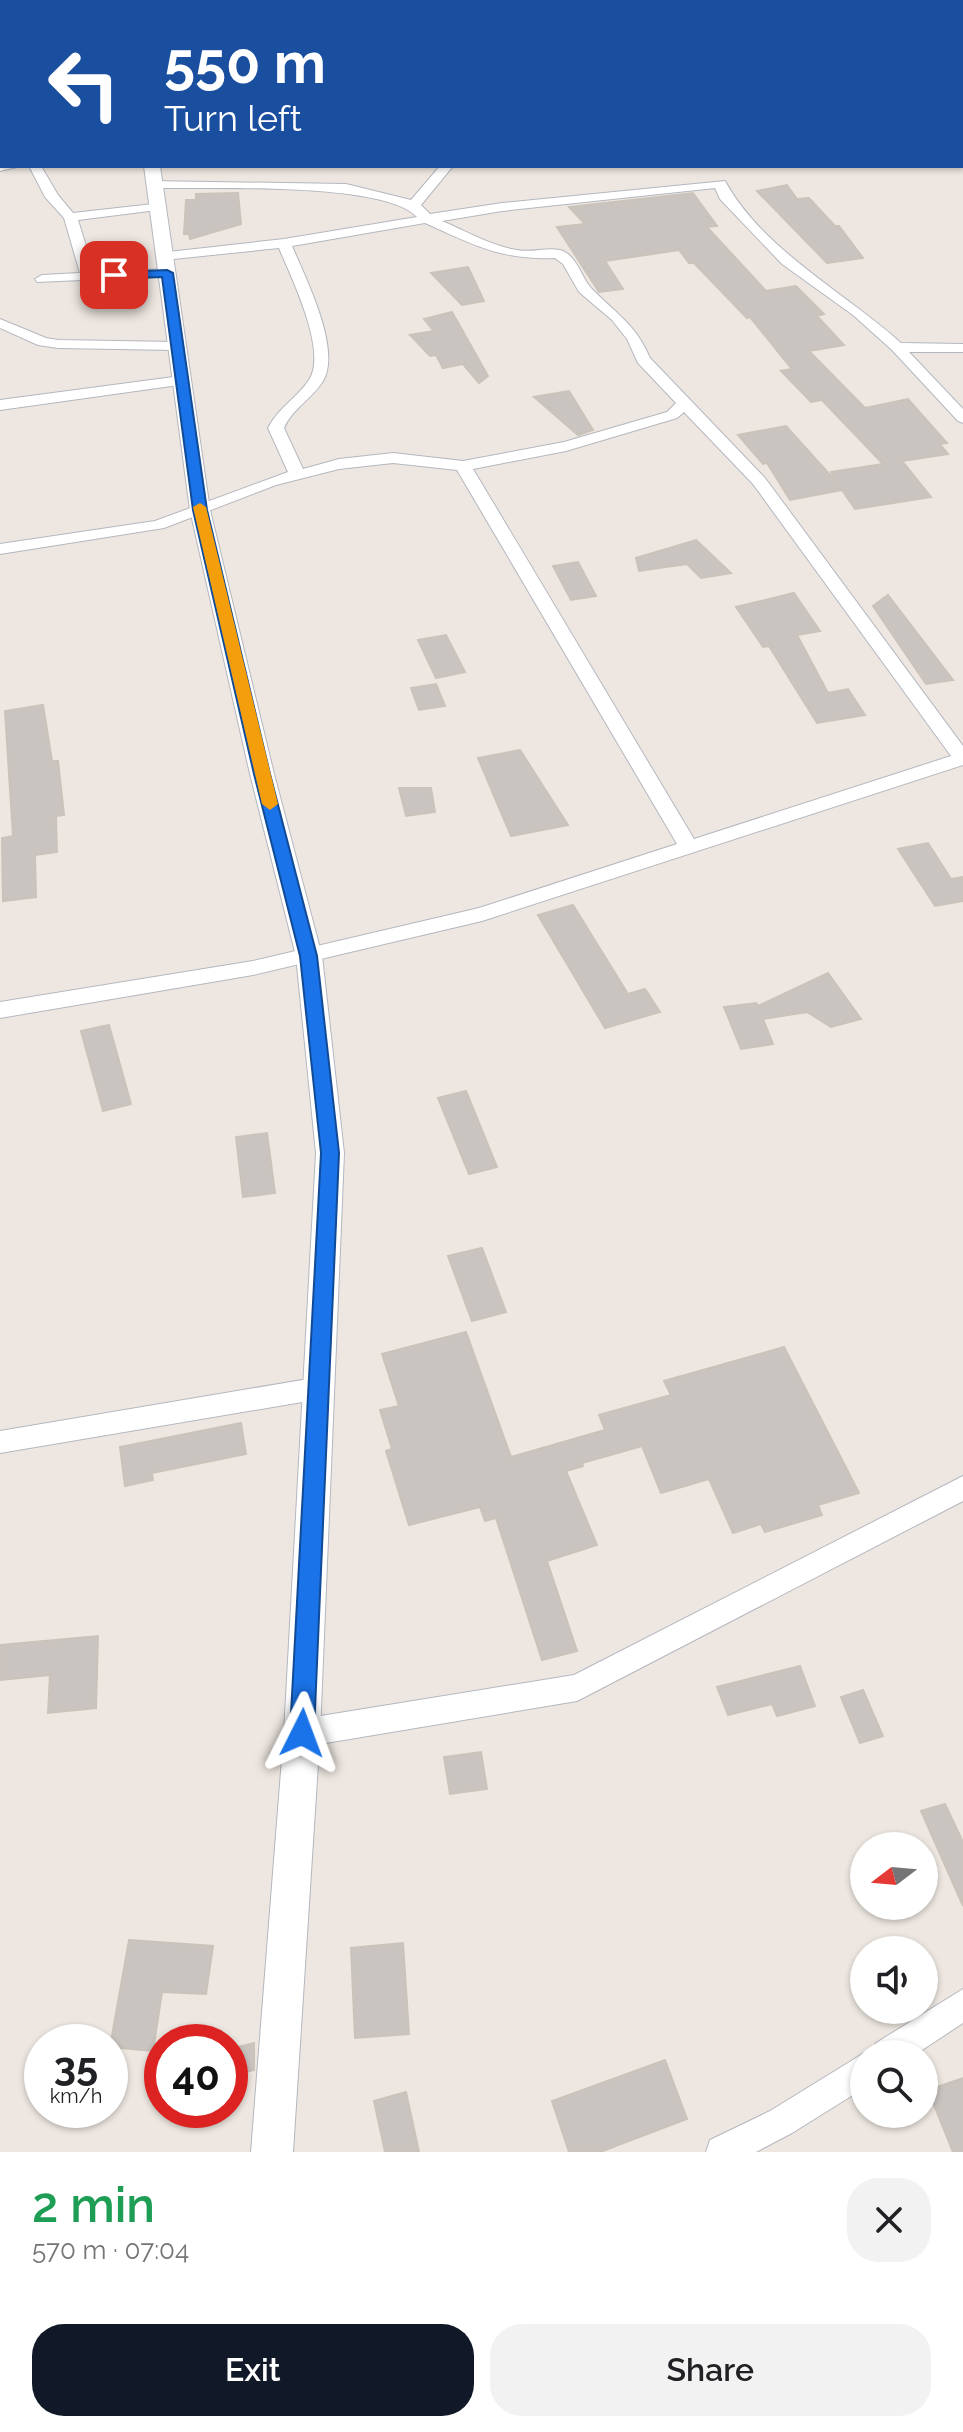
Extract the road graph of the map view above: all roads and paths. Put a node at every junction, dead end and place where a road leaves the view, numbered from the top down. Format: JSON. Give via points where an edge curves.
{"nodes":[{"id":1,"x":36,"y":168,"type":"edge"},
{"id":2,"x":445,"y":168,"type":"edge"},
{"id":3,"x":723,"y":168,"type":"dead end"},
{"id":4,"x":720,"y":184,"type":"junction"},
{"id":5,"x":154,"y":185,"type":"edge"},
{"id":6,"x":414,"y":205,"type":"junction"},
{"id":7,"x":70,"y":217,"type":"junction"},
{"id":8,"x":427,"y":219,"type":"junction"},
{"id":9,"x":284,"y":243,"type":"junction"},
{"id":10,"x":165,"y":265,"type":"junction"},
{"id":11,"x":88,"y":276,"type":"junction"},
{"id":12,"x":42,"y":279,"type":"dead end"},
{"id":13,"x":0,"y":323,"type":"edge"},
{"id":14,"x":175,"y":346,"type":"junction"},
{"id":15,"x":897,"y":347,"type":"junction"},
{"id":16,"x":963,"y":348,"type":"edge"},
{"id":17,"x":181,"y":381,"type":"junction"},
{"id":18,"x":684,"y":403,"type":"junction"},
{"id":19,"x":0,"y":405,"type":"edge"},
{"id":20,"x":963,"y":418,"type":"edge"},
{"id":21,"x":463,"y":466,"type":"junction"},
{"id":22,"x":297,"y":474,"type":"junction"},
{"id":23,"x":200,"y":510,"type":"junction"},
{"id":24,"x":0,"y":549,"type":"edge"},
{"id":25,"x":963,"y":759,"type":"edge"},
{"id":26,"x":688,"y":846,"type":"junction"},
{"id":27,"x":309,"y":956,"type":"junction"},
{"id":28,"x":0,"y":1010,"type":"edge"},
{"id":29,"x":320,"y":1388,"type":"junction"},
{"id":30,"x":0,"y":1442,"type":"edge"},
{"id":31,"x":963,"y":1488,"type":"edge"},
{"id":32,"x":302,"y":1733,"type":"junction"},
{"id":33,"x":963,"y":2005,"type":"edge"},
{"id":34,"x":909,"y":2040,"type":"edge"},
{"id":35,"x":850,"y":2078,"type":"edge"},
{"id":36,"x":272,"y":2152,"type":"edge"},
{"id":37,"x":722,"y":2152,"type":"edge"}],
"edges":[{"from":1,"to":7,"type":"street"},
{"from":2,"to":6,"type":"street"},
{"from":3,"to":4,"type":"street"},
{"from":4,"to":8,"type":"street"},
{"from":4,"to":15,"type":"street","via":[[730,203],[787,261]]},
{"from":5,"to":6,"type":"street","via":[[325,186]]},
{"from":5,"to":7,"type":"street"},
{"from":5,"to":10,"type":"street"},
{"from":6,"to":8,"type":"street"},
{"from":7,"to":11,"type":"street"},
{"from":8,"to":9,"type":"street"},
{"from":8,"to":18,"type":"street","via":[[492,248],[519,255],[558,254],[584,289],[617,317],[643,360]]},
{"from":9,"to":10,"type":"street"},
{"from":9,"to":22,"type":"street","via":[[318,336],[321,361],[320,374],[276,428]]},
{"from":10,"to":11,"type":"street"},
{"from":10,"to":14,"type":"street"},
{"from":11,"to":12,"type":"street"},
{"from":13,"to":14,"type":"street","via":[[58,344]]},
{"from":14,"to":17,"type":"street"},
{"from":15,"to":16,"type":"street"},
{"from":15,"to":20,"type":"street"},
{"from":17,"to":19,"type":"street"},
{"from":17,"to":23,"type":"street"},
{"from":18,"to":21,"type":"street","via":[[672,415],[600,436]]},
{"from":18,"to":25,"type":"street","via":[[759,481]]},
{"from":21,"to":22,"type":"street","via":[[393,458]]},
{"from":21,"to":26,"type":"street"},
{"from":22,"to":23,"type":"street"},
{"from":23,"to":24,"type":"street","via":[[158,525]]},
{"from":23,"to":27,"type":"street"},
{"from":25,"to":26,"type":"street"},
{"from":26,"to":27,"type":"street","via":[[529,900]]},
{"from":27,"to":28,"type":"street"},
{"from":27,"to":29,"type":"street","via":[[330,1153]]},
{"from":29,"to":30,"type":"street"},
{"from":29,"to":32,"type":"street"},
{"from":31,"to":32,"type":"street","via":[[577,1688]]},
{"from":32,"to":36,"type":"street"},
{"from":33,"to":34,"type":"street"},
{"from":35,"to":37,"type":"street"}]}
